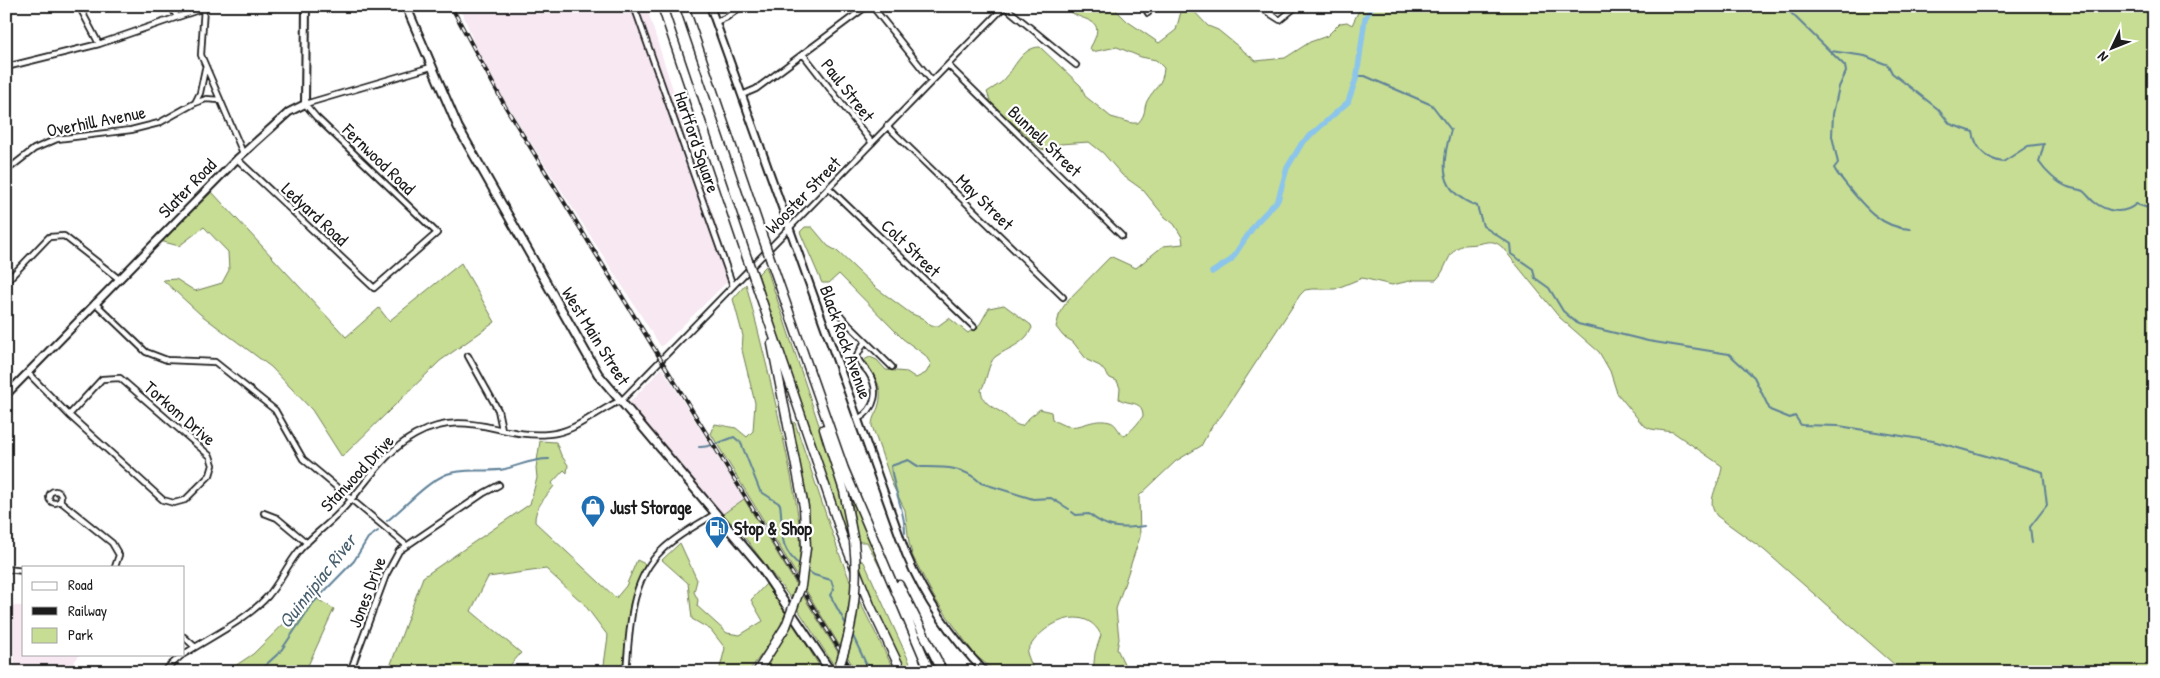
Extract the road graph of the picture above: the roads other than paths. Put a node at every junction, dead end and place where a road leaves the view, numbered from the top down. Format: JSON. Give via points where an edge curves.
{"nodes":[{"id":1,"x":79,"y":6,"type":"edge"},
{"id":2,"x":171,"y":6,"type":"edge"},
{"id":3,"x":306,"y":6,"type":"edge"},
{"id":4,"x":406,"y":6,"type":"edge"},
{"id":5,"x":634,"y":6,"type":"edge"},
{"id":6,"x":662,"y":6,"type":"edge"},
{"id":7,"x":684,"y":6,"type":"edge"},
{"id":8,"x":710,"y":6,"type":"edge"},
{"id":9,"x":742,"y":6,"type":"edge"},
{"id":10,"x":867,"y":6,"type":"edge"},
{"id":11,"x":872,"y":6,"type":"edge"},
{"id":12,"x":1005,"y":6,"type":"edge"},
{"id":13,"x":1144,"y":6,"type":"edge"},
{"id":14,"x":1258,"y":6,"type":"edge"},
{"id":15,"x":1297,"y":6,"type":"edge"},
{"id":16,"x":205,"y":7,"type":"edge"},
{"id":17,"x":1148,"y":13,"type":"dead end"},
{"id":18,"x":177,"y":16,"type":"junction"},
{"id":19,"x":716,"y":22,"type":"junction"},
{"id":20,"x":99,"y":44,"type":"junction"},
{"id":21,"x":803,"y":54,"type":"junction"},
{"id":22,"x":948,"y":65,"type":"junction"},
{"id":23,"x":1076,"y":65,"type":"dead end"},
{"id":24,"x":6,"y":66,"type":"edge"},
{"id":25,"x":431,"y":66,"type":"junction"},
{"id":26,"x":205,"y":68,"type":"junction"},
{"id":27,"x":932,"y":81,"type":"junction"},
{"id":28,"x":742,"y":95,"type":"junction"},
{"id":29,"x":218,"y":100,"type":"junction"},
{"id":30,"x":195,"y":103,"type":"junction"},
{"id":31,"x":305,"y":104,"type":"junction"},
{"id":32,"x":888,"y":126,"type":"junction"},
{"id":33,"x":872,"y":143,"type":"junction"},
{"id":34,"x":243,"y":153,"type":"junction"},
{"id":35,"x":237,"y":159,"type":"junction"},
{"id":36,"x":6,"y":171,"type":"edge"},
{"id":37,"x":829,"y":188,"type":"junction"},
{"id":38,"x":789,"y":228,"type":"junction"},
{"id":39,"x":1122,"y":236,"type":"dead end"},
{"id":40,"x":119,"y":279,"type":"junction"},
{"id":41,"x":6,"y":282,"type":"edge"},
{"id":42,"x":734,"y":286,"type":"junction"},
{"id":43,"x":374,"y":288,"type":"joint"},
{"id":44,"x":1063,"y":297,"type":"dead end"},
{"id":45,"x":762,"y":303,"type":"junction"},
{"id":46,"x":95,"y":304,"type":"junction"},
{"id":47,"x":831,"y":304,"type":"dead end"},
{"id":48,"x":974,"y":327,"type":"dead end"},
{"id":49,"x":798,"y":340,"type":"junction"},
{"id":50,"x":865,"y":341,"type":"junction"},
{"id":51,"x":468,"y":356,"type":"dead end"},
{"id":52,"x":892,"y":368,"type":"dead end"},
{"id":53,"x":28,"y":373,"type":"junction"},
{"id":54,"x":6,"y":395,"type":"edge"},
{"id":55,"x":619,"y":402,"type":"junction"},
{"id":56,"x":69,"y":416,"type":"junction"},
{"id":57,"x":858,"y":419,"type":"junction"},
{"id":58,"x":502,"y":429,"type":"junction"},
{"id":59,"x":499,"y":485,"type":"dead end"},
{"id":60,"x":351,"y":500,"type":"junction"},
{"id":61,"x":60,"y":501,"type":"dead end"},
{"id":62,"x":716,"y":513,"type":"junction"},
{"id":63,"x":264,"y":514,"type":"dead end"},
{"id":64,"x":866,"y":519,"type":"junction"},
{"id":65,"x":307,"y":543,"type":"junction"},
{"id":66,"x":406,"y":545,"type":"junction"},
{"id":67,"x":115,"y":566,"type":"edge"},
{"id":68,"x":6,"y":569,"type":"edge"},
{"id":69,"x":22,"y":571,"type":"edge"},
{"id":70,"x":185,"y":638,"type":"edge"},
{"id":71,"x":195,"y":647,"type":"junction"},
{"id":72,"x":185,"y":653,"type":"edge"},
{"id":73,"x":182,"y":656,"type":"edge"},
{"id":74,"x":162,"y":672,"type":"edge"},
{"id":75,"x":350,"y":672,"type":"edge"},
{"id":76,"x":626,"y":672,"type":"edge"},
{"id":77,"x":757,"y":672,"type":"edge"},
{"id":78,"x":831,"y":672,"type":"edge"},
{"id":79,"x":837,"y":672,"type":"edge"},
{"id":80,"x":902,"y":672,"type":"edge"},
{"id":81,"x":930,"y":672,"type":"edge"},
{"id":82,"x":943,"y":672,"type":"edge"},
{"id":83,"x":985,"y":672,"type":"edge"}],
"edges":[{"from":1,"to":20,"type":"street"},
{"from":2,"to":18,"type":"street"},
{"from":3,"to":31,"type":"street"},
{"from":4,"to":25,"type":"main road","name":"West Main Street"},
{"from":5,"to":42,"type":"street","name":"Hartford Square"},
{"from":6,"to":45,"type":"highway","bridge":true},
{"from":7,"to":49,"type":"highway","bridge":true},
{"from":8,"to":19,"type":"street","name":"Black Rock Avenue"},
{"from":9,"to":19,"type":"street"},
{"from":10,"to":21,"type":"street"},
{"from":11,"to":27,"type":"street"},
{"from":12,"to":22,"type":"street","name":"Wooster Street"},
{"from":12,"to":23,"type":"street"},
{"from":13,"to":17,"type":"street"},
{"from":14,"to":15,"type":"street","via":[[1280,20]]},
{"from":16,"to":18,"type":"street"},
{"from":16,"to":26,"type":"street","via":[[201,55]]},
{"from":18,"to":20,"type":"street"},
{"from":19,"to":28,"type":"street","name":"Black Rock Avenue"},
{"from":20,"to":24,"type":"street"},
{"from":21,"to":28,"type":"street","via":[[756,89]]},
{"from":21,"to":33,"type":"street","name":"Paul Street"},
{"from":22,"to":27,"type":"street","name":"Wooster Street"},
{"from":22,"to":39,"type":"street","name":"Bunnell Street"},
{"from":25,"to":31,"type":"street","name":"Slater Road"},
{"from":25,"to":55,"type":"main road","name":"West Main Street","via":[[454,120],[506,213],[594,369]]},
{"from":26,"to":29,"type":"street"},
{"from":26,"to":30,"type":"street"},
{"from":27,"to":32,"type":"street","name":"Wooster Street"},
{"from":28,"to":38,"type":"street","name":"Black Rock Avenue"},
{"from":29,"to":30,"type":"street","name":"Overhill Avenue","via":[[206,99]]},
{"from":29,"to":34,"type":"street"},
{"from":30,"to":36,"type":"street","name":"Overhill Avenue","via":[[159,122],[131,130],[50,141]]},
{"from":31,"to":34,"type":"street","name":"Slater Road","via":[[289,112]]},
{"from":31,"to":43,"type":"street","name":"Fernwood Road","via":[[437,232]]},
{"from":32,"to":33,"type":"street","name":"Wooster Street"},
{"from":32,"to":44,"type":"street","name":"May Street"},
{"from":33,"to":37,"type":"street","name":"Wooster Street"},
{"from":34,"to":35,"type":"street","name":"Slater Road"},
{"from":35,"to":40,"type":"street","name":"Slater Road"},
{"from":35,"to":43,"type":"street","name":"Ledyard Road"},
{"from":37,"to":38,"type":"street","name":"Wooster Street"},
{"from":37,"to":48,"type":"street","name":"Colt Street"},
{"from":38,"to":42,"type":"street","name":"Wooster Street"},
{"from":38,"to":57,"type":"street","name":"Black Rock Avenue"},
{"from":40,"to":41,"type":"street","via":[[64,236],[49,237]]},
{"from":40,"to":46,"type":"street","name":"Slater Road"},
{"from":42,"to":55,"type":"street","name":"Wooster Street"},
{"from":45,"to":77,"type":"highway","bridge":true,"via":[[804,507],[806,548],[801,586],[786,626]]},
{"from":45,"to":80,"type":"highway","via":[[848,550]]},
{"from":46,"to":53,"type":"street","name":"Slater Road"},
{"from":46,"to":60,"type":"street","via":[[146,352],[166,360],[215,362],[275,410],[303,459]]},
{"from":47,"to":50,"type":"street"},
{"from":49,"to":64,"type":"highway","via":[[829,429]]},
{"from":49,"to":79,"type":"highway","bridge":true,"via":[[806,376],[844,491],[854,542],[854,607]]},
{"from":50,"to":52,"type":"street"},
{"from":50,"to":57,"type":"street","via":[[857,356],[872,380],[875,396],[869,411]]},
{"from":51,"to":58,"type":"street","via":[[498,410]]},
{"from":53,"to":54,"type":"street","name":"Slater Road"},
{"from":53,"to":56,"type":"street","name":"Torkom Drive"},
{"from":55,"to":58,"type":"street","name":"Stanwood Drive","via":[[558,433],[535,435]]},
{"from":55,"to":62,"type":"main road","name":"West Main Street"},
{"from":56,"to":56,"type":"street","name":"Torkom Drive","via":[[163,500],[174,503],[185,500],[210,475],[210,456],[120,378],[102,379]]},
{"from":57,"to":83,"type":"street","name":"Black Rock Avenue","via":[[914,574],[946,628]]},
{"from":58,"to":60,"type":"street","name":"Stanwood Drive","via":[[462,423],[438,426],[417,434],[392,452]]},
{"from":59,"to":66,"type":"street","name":"Jones Drive"},
{"from":60,"to":65,"type":"street","name":"Stanwood Drive"},
{"from":60,"to":66,"type":"street"},
{"from":61,"to":67,"type":"street","via":[[112,543],[119,555]]},
{"from":62,"to":76,"type":"street","via":[[663,549],[646,570],[635,597]]},
{"from":62,"to":78,"type":"main road","name":"West Main Street","via":[[778,590]]},
{"from":63,"to":65,"type":"street","via":[[277,518]]},
{"from":64,"to":81,"type":"highway"},
{"from":64,"to":82,"type":"highway"},
{"from":65,"to":71,"type":"street","name":"Stanwood Drive","via":[[260,603]]},
{"from":66,"to":75,"type":"street","name":"Jones Drive","via":[[388,570]]},
{"from":68,"to":69,"type":"street"},
{"from":70,"to":71,"type":"street"},
{"from":71,"to":72,"type":"street","name":"Stanwood Drive"},
{"from":73,"to":74,"type":"street","name":"Stanwood Drive"}]}
